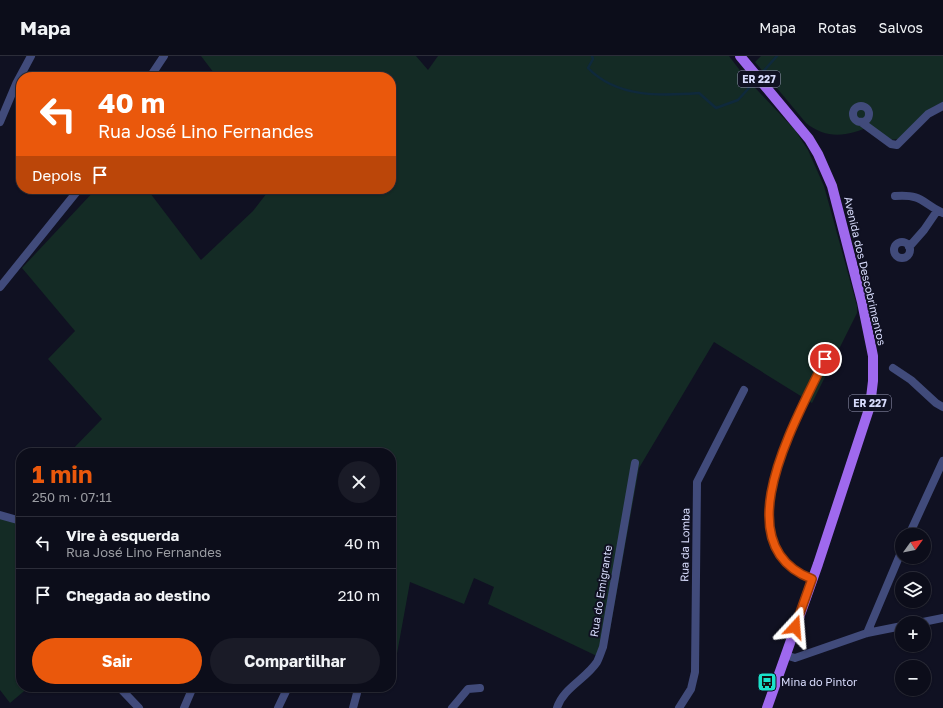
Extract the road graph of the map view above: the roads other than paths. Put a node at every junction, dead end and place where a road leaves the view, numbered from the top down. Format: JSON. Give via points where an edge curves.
{"nodes":[{"id":1,"x":31,"y":56,"type":"edge"},
{"id":2,"x":164,"y":56,"type":"edge"},
{"id":3,"x":740,"y":56,"type":"edge"},
{"id":4,"x":22,"y":72,"type":"edge"},
{"id":5,"x":153,"y":72,"type":"edge"},
{"id":6,"x":16,"y":84,"type":"edge"},
{"id":7,"x":943,"y":106,"type":"edge"},
{"id":8,"x":0,"y":122,"type":"edge"},
{"id":9,"x":861,"y":122,"type":"dead end"},
{"id":10,"x":75,"y":194,"type":"edge"},
{"id":11,"x":895,"y":196,"type":"dead end"},
{"id":12,"x":940,"y":212,"type":"edge"},
{"id":13,"x":909,"y":247,"type":"dead end"},
{"id":14,"x":0,"y":287,"type":"edge"},
{"id":15,"x":825,"y":359,"type":"dead end"},
{"id":16,"x":893,"y":368,"type":"dead end"},
{"id":17,"x":744,"y":390,"type":"dead end"},
{"id":18,"x":943,"y":406,"type":"edge"},
{"id":19,"x":943,"y":461,"type":"edge"},
{"id":20,"x":635,"y":462,"type":"dead end"},
{"id":21,"x":0,"y":515,"type":"edge"},
{"id":22,"x":16,"y":520,"type":"edge"},
{"id":23,"x":912,"y":528,"type":"edge"},
{"id":24,"x":896,"y":564,"type":"edge"},
{"id":25,"x":812,"y":579,"type":"junction"},
{"id":26,"x":943,"y":618,"type":"edge"},
{"id":27,"x":931,"y":620,"type":"edge"},
{"id":28,"x":895,"y":627,"type":"edge"},
{"id":29,"x":867,"y":633,"type":"junction"},
{"id":30,"x":785,"y":655,"type":"junction"},
{"id":31,"x":480,"y":688,"type":"dead end"},
{"id":32,"x":124,"y":692,"type":"edge"},
{"id":33,"x":191,"y":692,"type":"edge"},
{"id":34,"x":286,"y":692,"type":"edge"},
{"id":35,"x":357,"y":693,"type":"dead end"},
{"id":36,"x":139,"y":708,"type":"edge"},
{"id":37,"x":184,"y":708,"type":"edge"},
{"id":38,"x":278,"y":708,"type":"edge"},
{"id":39,"x":353,"y":708,"type":"edge"},
{"id":40,"x":452,"y":708,"type":"edge"},
{"id":41,"x":557,"y":708,"type":"edge"},
{"id":42,"x":679,"y":708,"type":"edge"},
{"id":43,"x":766,"y":708,"type":"edge"}],
"edges":[{"from":1,"to":4,"type":"street"},
{"from":2,"to":5,"type":"street"},
{"from":3,"to":25,"type":"main road","name":"Avenida dos Descobrimentos","number":"ER 227","via":[[809,139],[832,186],[873,356],[870,406]]},
{"from":6,"to":8,"type":"street"},
{"from":7,"to":9,"type":"street","via":[[928,114],[897,145],[891,144]]},
{"from":10,"to":14,"type":"street"},
{"from":11,"to":12,"type":"street","via":[[910,195],[925,201]]},
{"from":12,"to":13,"type":"street"},
{"from":15,"to":25,"type":"street","via":[[789,438],[771,485],[769,501],[774,546],[783,561],[800,574]]},
{"from":16,"to":18,"type":"street"},
{"from":17,"to":42,"type":"street","name":"Rua da Lomba","via":[[697,482],[695,672],[691,689]]},
{"from":19,"to":23,"type":"street"},
{"from":20,"to":41,"type":"street","name":"Rua do Emigrante","via":[[603,647],[596,662],[565,693]]},
{"from":21,"to":22,"type":"street"},
{"from":24,"to":29,"type":"street"},
{"from":25,"to":30,"type":"main road","name":"Avenida dos Descobrimentos","number":"ER 227"},
{"from":26,"to":27,"type":"street"},
{"from":28,"to":29,"type":"street"},
{"from":29,"to":30,"type":"street","via":[[795,658]]},
{"from":30,"to":43,"type":"main road","name":"Avenida dos Descobrimentos","number":"ER 227"},
{"from":31,"to":40,"type":"street","via":[[468,689]]},
{"from":32,"to":36,"type":"street"},
{"from":33,"to":37,"type":"street"},
{"from":34,"to":38,"type":"street"},
{"from":35,"to":39,"type":"street"}]}
